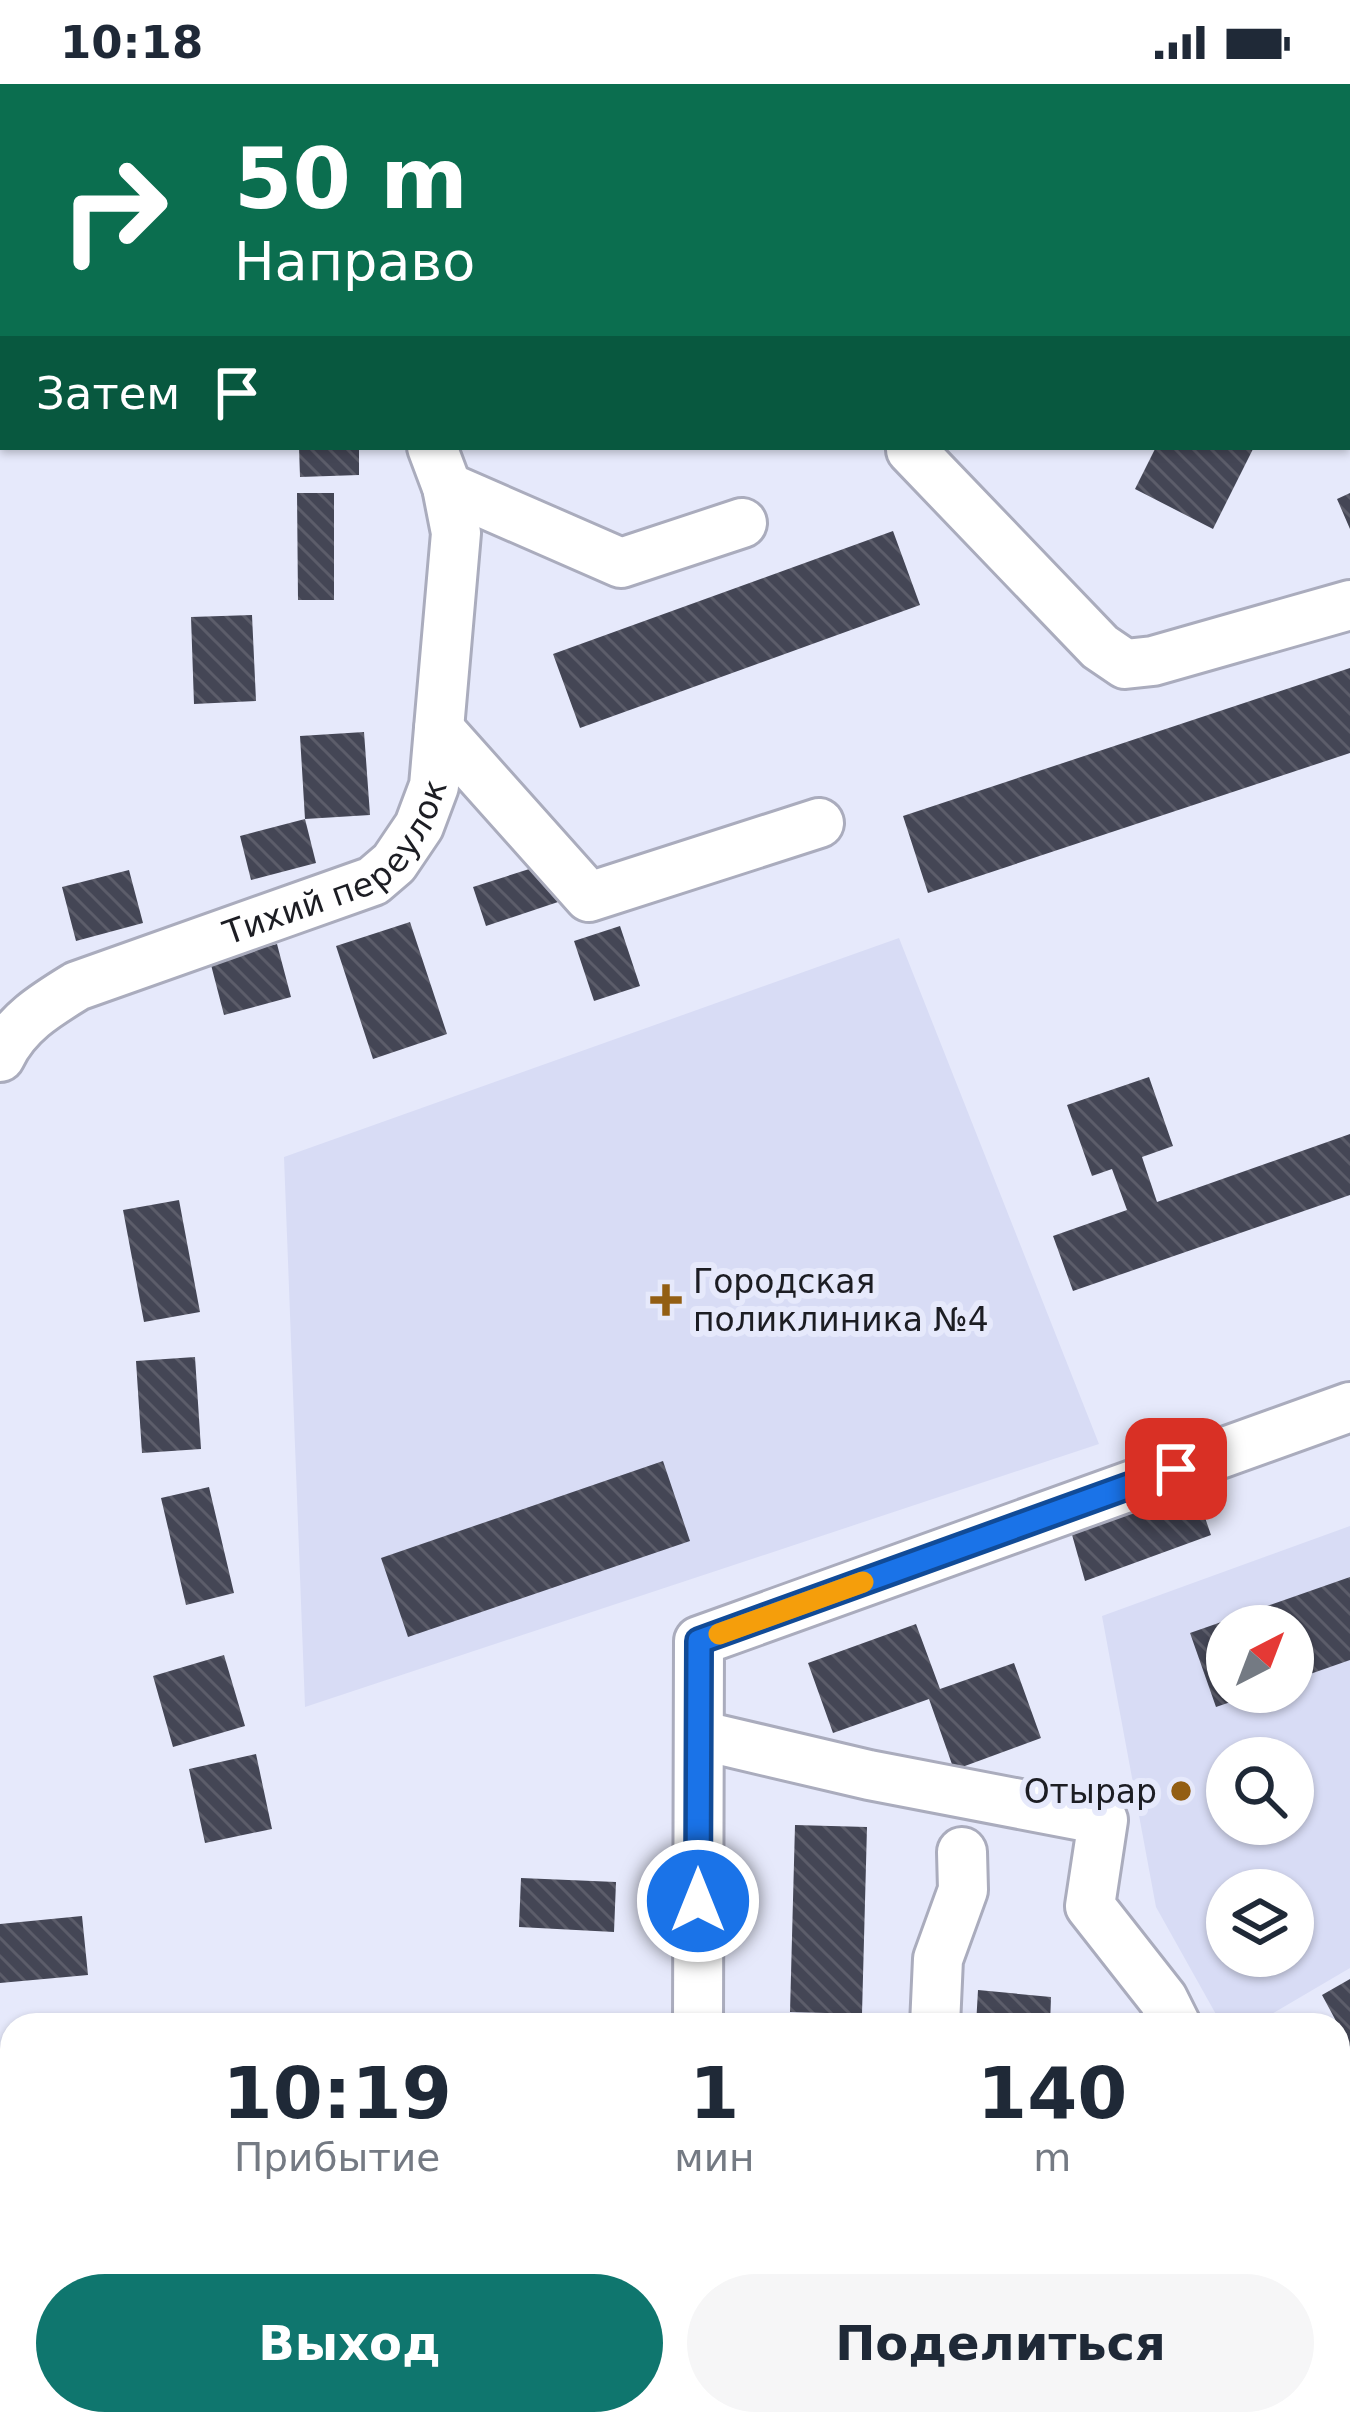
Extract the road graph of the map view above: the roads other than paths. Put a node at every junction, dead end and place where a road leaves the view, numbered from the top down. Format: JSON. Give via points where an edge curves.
{"nodes":[{"id":1,"x":911,"y":450,"type":"dead end"},
{"id":2,"x":440,"y":467,"type":"edge"},
{"id":3,"x":742,"y":523,"type":"dead end"},
{"id":4,"x":1350,"y":605,"type":"edge"},
{"id":5,"x":439,"y":729,"type":"junction"},
{"id":6,"x":819,"y":823,"type":"dead end"},
{"id":7,"x":0,"y":1057,"type":"edge"},
{"id":8,"x":1350,"y":1407,"type":"edge"},
{"id":9,"x":699,"y":1735,"type":"junction"},
{"id":10,"x":962,"y":1852,"type":"dead end"},
{"id":11,"x":698,"y":2013,"type":"edge"},
{"id":12,"x":936,"y":2013,"type":"edge"},
{"id":13,"x":1169,"y":2013,"type":"edge"}],
"edges":[{"from":1,"to":4,"type":"street","via":[[1125,664]]},
{"from":2,"to":3,"type":"street","via":[[621,563]]},
{"from":2,"to":5,"type":"street","name":"Тихий переулок","via":[[456,533]]},
{"from":5,"to":6,"type":"street","via":[[589,897]]},
{"from":5,"to":7,"type":"street","name":"Тихий переулок","via":[[434,786],[419,826],[373,880],[77,986],[38,1009]]},
{"from":8,"to":9,"type":"street","via":[[699,1641]]},
{"from":9,"to":11,"type":"street"},
{"from":9,"to":13,"type":"street","via":[[1103,1820],[1090,1906]]},
{"from":10,"to":12,"type":"street","via":[[963,1890],[938,1959]]}]}
